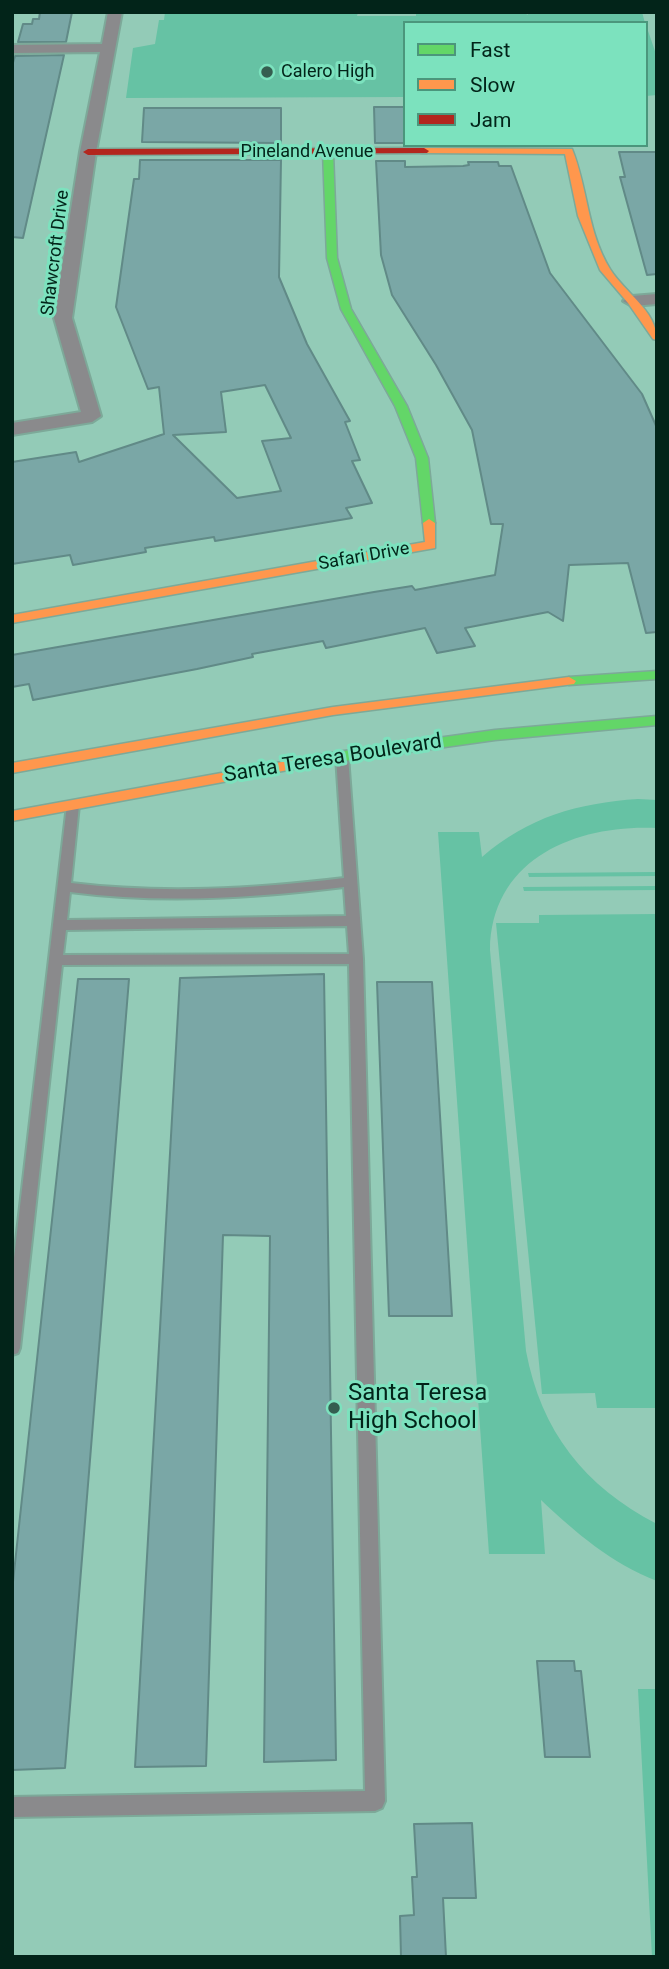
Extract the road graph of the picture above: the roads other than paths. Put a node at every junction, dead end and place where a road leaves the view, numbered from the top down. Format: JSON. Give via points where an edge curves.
{"nodes":[{"id":1,"x":115,"y":12,"type":"edge"},
{"id":2,"x":108,"y":48,"type":"junction"},
{"id":3,"x":12,"y":49,"type":"edge"},
{"id":4,"x":88,"y":152,"type":"junction"},
{"id":5,"x":328,"y":152,"type":"junction"},
{"id":6,"x":657,"y":299,"type":"edge"},
{"id":7,"x":632,"y":301,"type":"junction"},
{"id":8,"x":657,"y":337,"type":"edge"},
{"id":9,"x":12,"y":429,"type":"edge"},
{"id":10,"x":12,"y":620,"type":"edge"},
{"id":11,"x":657,"y":675,"type":"edge"},
{"id":12,"x":657,"y":719,"type":"edge"},
{"id":13,"x":342,"y":756,"type":"junction"},
{"id":14,"x":12,"y":768,"type":"edge"},
{"id":15,"x":73,"y":804,"type":"junction"},
{"id":16,"x":12,"y":816,"type":"edge"},
{"id":17,"x":350,"y":882,"type":"junction"},
{"id":18,"x":65,"y":887,"type":"junction"},
{"id":19,"x":353,"y":921,"type":"junction"},
{"id":20,"x":61,"y":925,"type":"junction"},
{"id":21,"x":356,"y":959,"type":"junction"},
{"id":22,"x":57,"y":960,"type":"junction"},
{"id":23,"x":12,"y":1348,"type":"edge"},
{"id":24,"x":12,"y":1807,"type":"edge"}],
"edges":[{"from":1,"to":2,"type":"street","name":"Shawcroft Drive"},
{"from":2,"to":3,"type":"street"},
{"from":2,"to":4,"type":"street","name":"Shawcroft Drive"},
{"from":4,"to":5,"type":"street","name":"Pineland Avenue"},
{"from":4,"to":9,"type":"street","name":"Shawcroft Drive","via":[[63,318],[92,416]]},
{"from":5,"to":7,"type":"street","name":"Pineland Avenue","via":[[569,151],[583,216],[605,270]]},
{"from":5,"to":10,"type":"street","name":"Safari Drive","via":[[332,258],[346,309],[401,406],[422,458],[431,545]]},
{"from":6,"to":7,"type":"street"},
{"from":7,"to":8,"type":"street","name":"Pineland Avenue"},
{"from":11,"to":14,"type":"street","via":[[379,703]]},
{"from":12,"to":13,"type":"street","name":"Santa Teresa Boulevard","via":[[538,729]]},
{"from":13,"to":15,"type":"street","name":"Santa Teresa Boulevard"},
{"from":13,"to":17,"type":"lane"},
{"from":15,"to":16,"type":"street","name":"Santa Teresa Boulevard"},
{"from":15,"to":18,"type":"lane"},
{"from":17,"to":18,"type":"lane","via":[[248,894],[118,895]]},
{"from":17,"to":19,"type":"lane"},
{"from":18,"to":20,"type":"lane"},
{"from":19,"to":20,"type":"lane"},
{"from":19,"to":21,"type":"lane"},
{"from":20,"to":22,"type":"lane"},
{"from":21,"to":22,"type":"lane"},
{"from":21,"to":24,"type":"lane","via":[[375,1801]]},
{"from":22,"to":23,"type":"lane"}]}
